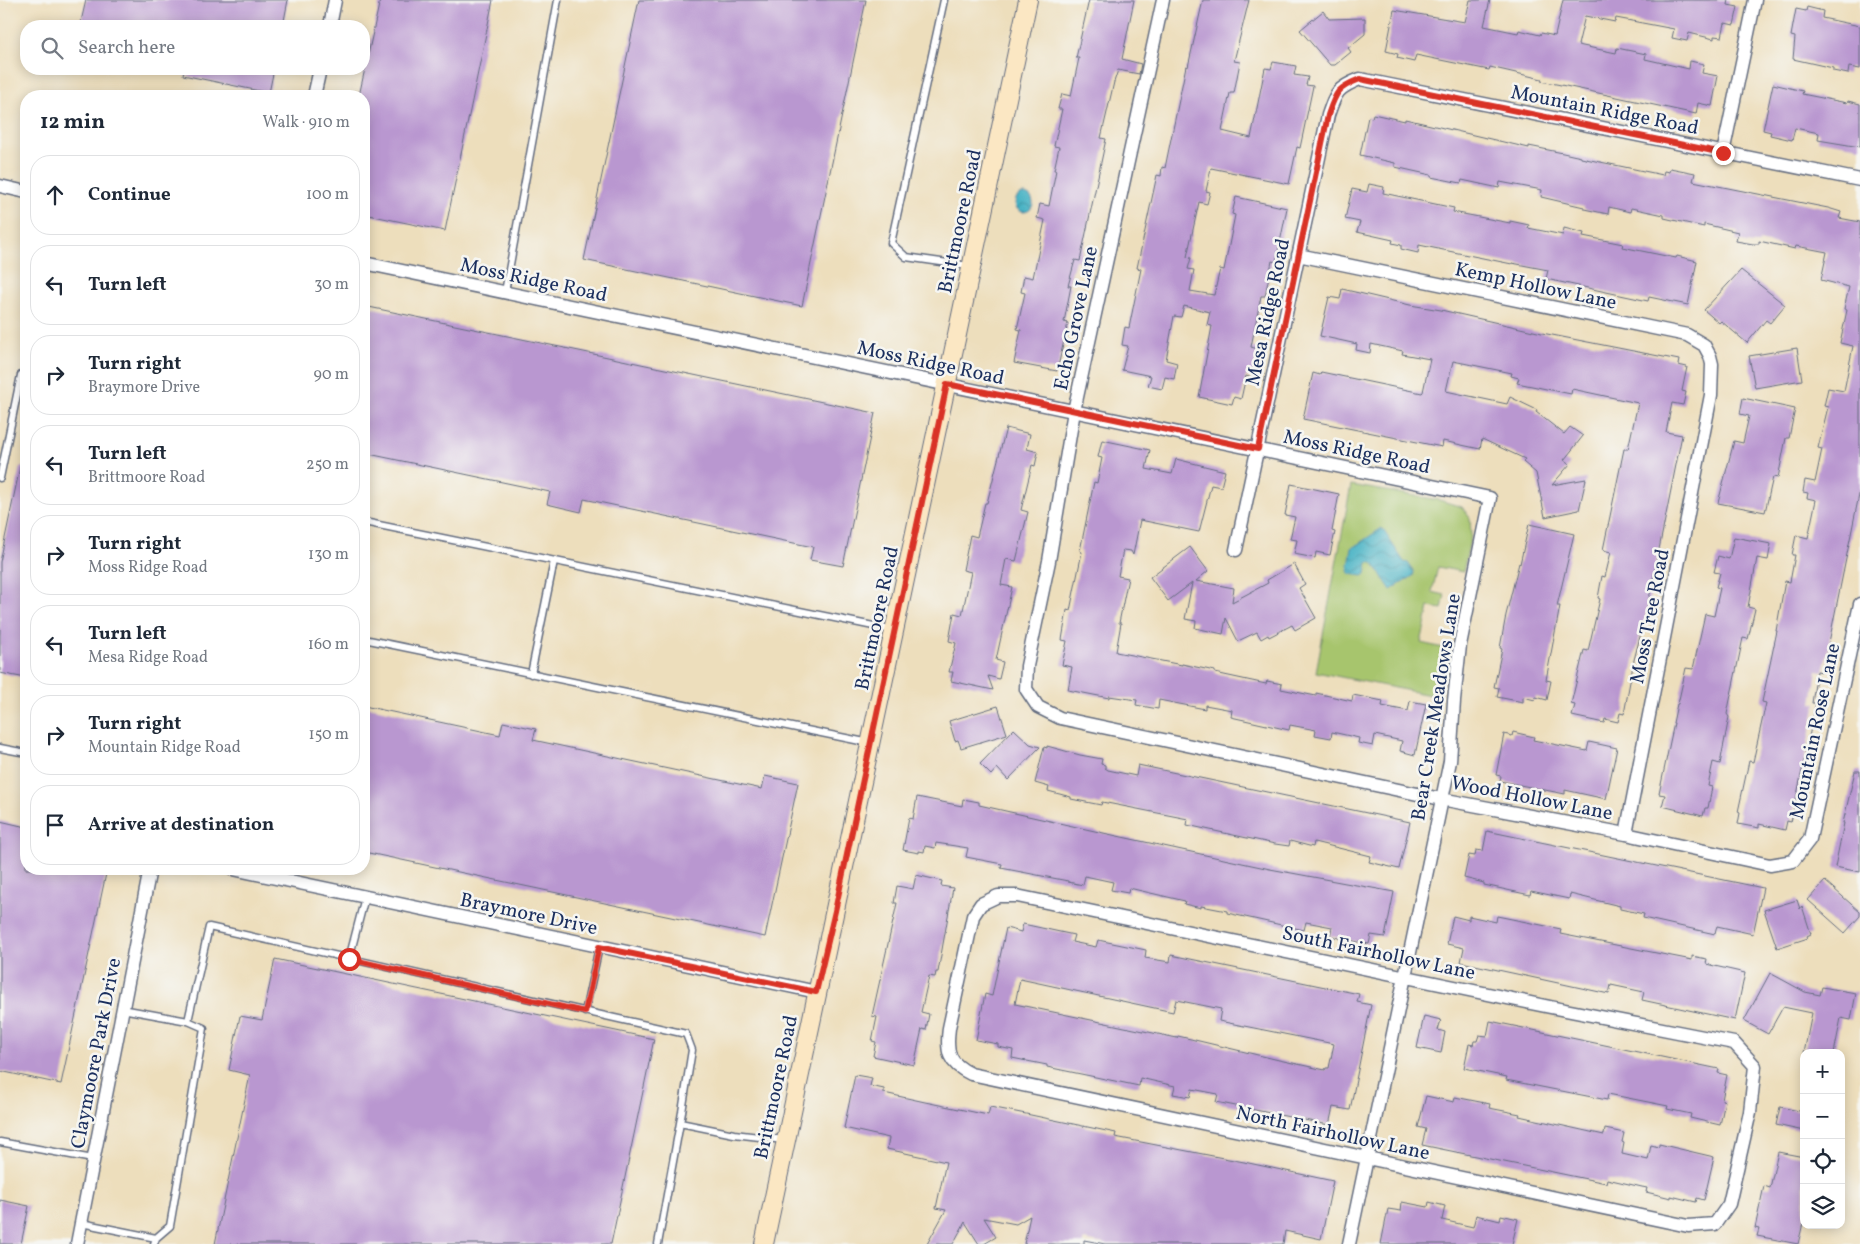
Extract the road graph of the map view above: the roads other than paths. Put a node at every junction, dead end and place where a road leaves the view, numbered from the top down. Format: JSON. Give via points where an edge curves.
{"nodes":[{"id":1,"x":335,"y":0,"type":"edge"},
{"id":2,"x":558,"y":0,"type":"edge"},
{"id":3,"x":944,"y":0,"type":"edge"},
{"id":4,"x":1028,"y":0,"type":"edge"},
{"id":5,"x":1163,"y":0,"type":"edge"},
{"id":6,"x":1755,"y":0,"type":"edge"},
{"id":7,"x":331,"y":20,"type":"edge"},
{"id":8,"x":319,"y":75,"type":"edge"},
{"id":9,"x":1343,"y":86,"type":"joint"},
{"id":10,"x":315,"y":90,"type":"edge"},
{"id":11,"x":1723,"y":153,"type":"junction"},
{"id":12,"x":1860,"y":180,"type":"edge"},
{"id":13,"x":0,"y":186,"type":"edge"},
{"id":14,"x":20,"y":191,"type":"edge"},
{"id":15,"x":1298,"y":255,"type":"junction"},
{"id":16,"x":370,"y":263,"type":"edge"},
{"id":17,"x":972,"y":267,"type":"junction"},
{"id":18,"x":505,"y":292,"type":"junction"},
{"id":19,"x":20,"y":380,"type":"edge"},
{"id":20,"x":947,"y":384,"type":"junction"},
{"id":21,"x":1709,"y":405,"type":"joint"},
{"id":22,"x":1074,"y":411,"type":"junction"},
{"id":23,"x":1258,"y":449,"type":"junction"},
{"id":24,"x":0,"y":478,"type":"edge"},
{"id":25,"x":1490,"y":498,"type":"joint"},
{"id":26,"x":370,"y":523,"type":"edge"},
{"id":27,"x":1236,"y":550,"type":"dead end"},
{"id":28,"x":554,"y":561,"type":"junction"},
{"id":29,"x":1860,"y":604,"type":"edge"},
{"id":30,"x":895,"y":631,"type":"junction"},
{"id":31,"x":370,"y":641,"type":"edge"},
{"id":32,"x":531,"y":674,"type":"junction"},
{"id":33,"x":1060,"y":718,"type":"joint"},
{"id":34,"x":871,"y":743,"type":"junction"},
{"id":35,"x":0,"y":748,"type":"edge"},
{"id":36,"x":20,"y":752,"type":"edge"},
{"id":37,"x":1441,"y":799,"type":"junction"},
{"id":38,"x":1626,"y":834,"type":"junction"},
{"id":39,"x":1792,"y":861,"type":"joint"},
{"id":40,"x":149,"y":875,"type":"edge"},
{"id":41,"x":261,"y":875,"type":"edge"},
{"id":42,"x":365,"y":897,"type":"junction"},
{"id":43,"x":599,"y":947,"type":"junction"},
{"id":44,"x":349,"y":959,"type":"junction"},
{"id":45,"x":1404,"y":976,"type":"junction"},
{"id":46,"x":958,"y":985,"type":"joint"},
{"id":47,"x":816,"y":992,"type":"junction"},
{"id":48,"x":122,"y":1009,"type":"junction"},
{"id":49,"x":585,"y":1012,"type":"junction"},
{"id":50,"x":188,"y":1021,"type":"junction"},
{"id":51,"x":680,"y":1123,"type":"junction"},
{"id":52,"x":785,"y":1140,"type":"junction"},
{"id":53,"x":0,"y":1142,"type":"edge"},
{"id":54,"x":1740,"y":1155,"type":"joint"},
{"id":55,"x":93,"y":1159,"type":"junction"},
{"id":56,"x":1367,"y":1159,"type":"junction"},
{"id":57,"x":81,"y":1224,"type":"junction"},
{"id":58,"x":155,"y":1241,"type":"edge"},
{"id":59,"x":77,"y":1244,"type":"edge"},
{"id":60,"x":658,"y":1244,"type":"edge"},
{"id":61,"x":764,"y":1244,"type":"edge"},
{"id":62,"x":1349,"y":1244,"type":"edge"}],
"edges":[{"from":1,"to":7,"type":"street"},
{"from":2,"to":18,"type":"lane"},
{"from":3,"to":17,"type":"lane","via":[[891,243],[906,257]]},
{"from":4,"to":17,"type":"main road","name":"Brittmoore Road"},
{"from":5,"to":22,"type":"street","name":"Echo Grove Lane"},
{"from":6,"to":11,"type":"street"},
{"from":8,"to":10,"type":"street"},
{"from":9,"to":11,"type":"street","name":"Mountain Ridge Road","via":[[1360,79]]},
{"from":9,"to":15,"type":"street","name":"Mesa Ridge Road","via":[[1328,115]]},
{"from":11,"to":12,"type":"street","name":"Mountain Ridge Road"},
{"from":13,"to":14,"type":"street"},
{"from":15,"to":21,"type":"street","name":"Kemp Hollow Lane","via":[[1687,335],[1704,345],[1710,356]]},
{"from":15,"to":23,"type":"street","name":"Mesa Ridge Road"},
{"from":16,"to":18,"type":"street","name":"Moss Ridge Road"},
{"from":17,"to":20,"type":"main road","name":"Brittmoore Road"},
{"from":18,"to":20,"type":"street","name":"Moss Ridge Road"},
{"from":19,"to":24,"type":"lane"},
{"from":20,"to":22,"type":"street","name":"Moss Ridge Road"},
{"from":20,"to":30,"type":"main road","name":"Brittmoore Road"},
{"from":21,"to":38,"type":"street","name":"Moss Tree Road"},
{"from":22,"to":23,"type":"street","name":"Moss Ridge Road"},
{"from":22,"to":33,"type":"street","name":"Echo Grove Lane","via":[[1049,561],[1027,666],[1026,689],[1038,707]]},
{"from":23,"to":25,"type":"street","name":"Moss Ridge Road"},
{"from":23,"to":27,"type":"street","name":"Mesa Ridge Road"},
{"from":25,"to":37,"type":"street","name":"Bear Creek Meadows Lane","via":[[1460,645],[1450,761]]},
{"from":26,"to":28,"type":"lane"},
{"from":28,"to":30,"type":"lane"},
{"from":28,"to":32,"type":"lane"},
{"from":29,"to":39,"type":"street","name":"Mountain Rose Lane","via":[[1810,839]]},
{"from":30,"to":34,"type":"main road","name":"Brittmoore Road"},
{"from":31,"to":32,"type":"lane"},
{"from":32,"to":34,"type":"lane"},
{"from":33,"to":37,"type":"street","name":"Wood Hollow Lane"},
{"from":34,"to":47,"type":"main road","name":"Brittmoore Road"},
{"from":35,"to":36,"type":"lane"},
{"from":37,"to":38,"type":"street","name":"Wood Hollow Lane"},
{"from":37,"to":45,"type":"street","name":"Bear Creek Meadows Lane"},
{"from":38,"to":39,"type":"street","name":"Wood Hollow Lane","via":[[1770,864]]},
{"from":40,"to":48,"type":"street","name":"Claymoore Park Drive"},
{"from":41,"to":42,"type":"street","name":"Braymore Drive"},
{"from":42,"to":43,"type":"street","name":"Braymore Drive"},
{"from":42,"to":44,"type":"lane"},
{"from":43,"to":47,"type":"street","name":"Braymore Drive"},
{"from":43,"to":49,"type":"lane"},
{"from":44,"to":49,"type":"lane"},
{"from":44,"to":50,"type":"lane","via":[[209,927]]},
{"from":45,"to":46,"type":"street","name":"South Fairhollow Lane","via":[[1016,896],[998,896],[981,904],[973,916]]},
{"from":45,"to":54,"type":"street","name":"South Fairhollow Lane","via":[[1734,1043],[1755,1066],[1750,1112]]},
{"from":45,"to":56,"type":"street","name":"Bear Creek Meadows Lane"},
{"from":46,"to":56,"type":"street","name":"North Fairhollow Lane","via":[[948,1043],[950,1057],[959,1068],[971,1074]]},
{"from":47,"to":52,"type":"main road","name":"Brittmoore Road"},
{"from":48,"to":50,"type":"lane"},
{"from":48,"to":55,"type":"street","name":"Claymoore Park Drive"},
{"from":49,"to":51,"type":"lane","via":[[686,1034],[692,1050]]},
{"from":50,"to":58,"type":"lane","via":[[204,1028],[170,1226]]},
{"from":51,"to":52,"type":"lane"},
{"from":51,"to":60,"type":"lane"},
{"from":52,"to":61,"type":"main road","name":"Brittmoore Road"},
{"from":53,"to":55,"type":"lane"},
{"from":54,"to":56,"type":"street","name":"North Fairhollow Lane","via":[[1728,1204],[1715,1224],[1688,1226]]},
{"from":55,"to":57,"type":"street","name":"Claymoore Park Drive"},
{"from":56,"to":62,"type":"street","name":"Bear Creek Meadows Lane"},
{"from":57,"to":58,"type":"lane"},
{"from":57,"to":59,"type":"street","name":"Claymoore Park Drive"}]}
